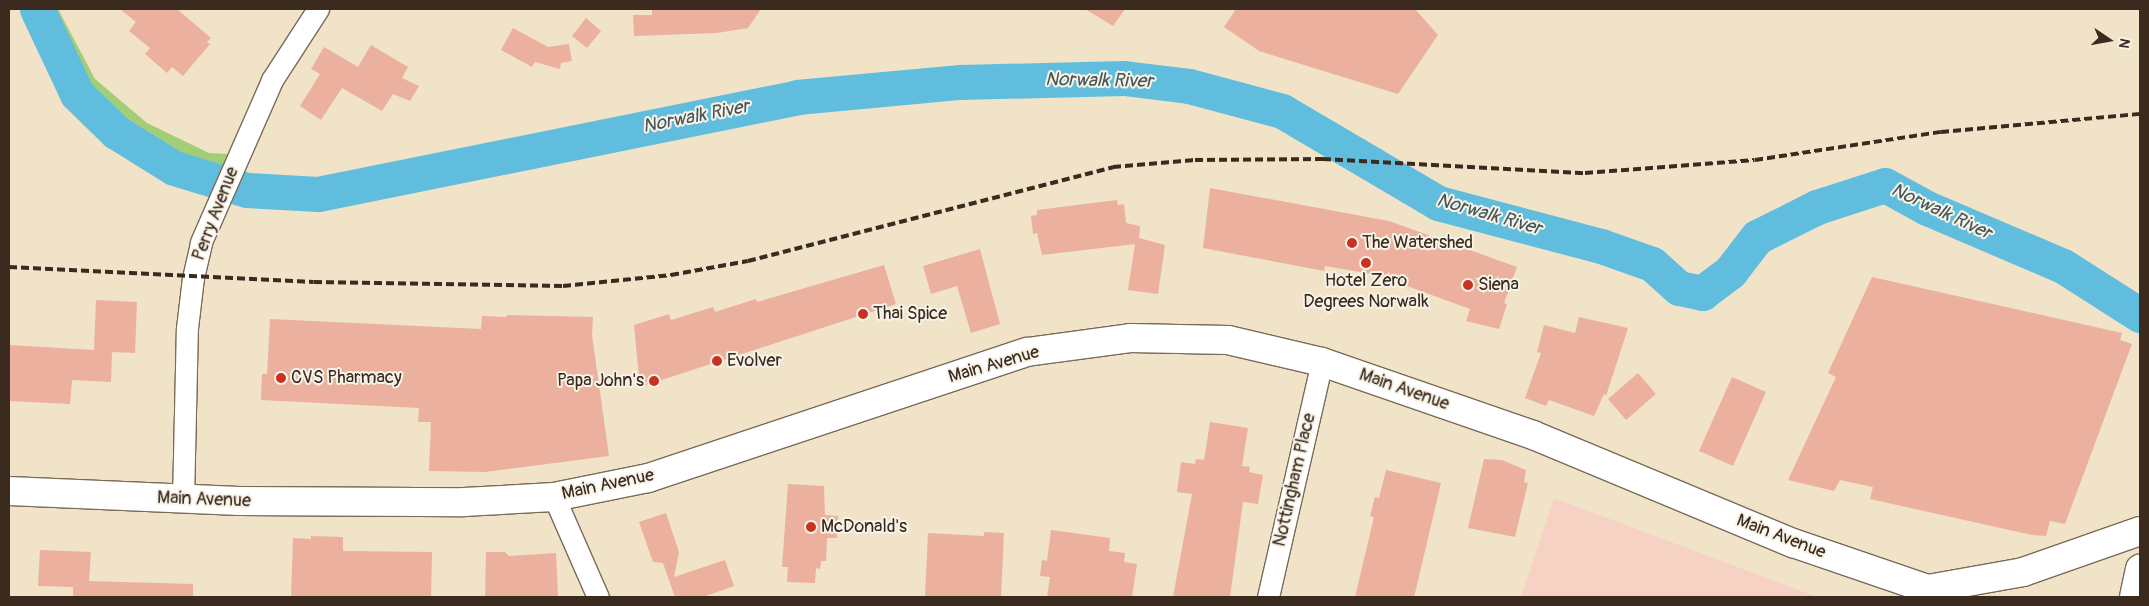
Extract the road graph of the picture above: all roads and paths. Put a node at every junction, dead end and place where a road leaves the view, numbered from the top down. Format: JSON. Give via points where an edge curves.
{"nodes":[{"id":1,"x":318,"y":9,"type":"edge"},
{"id":2,"x":1322,"y":362,"type":"junction"},
{"id":3,"x":9,"y":492,"type":"edge"},
{"id":4,"x":554,"y":497,"type":"junction"},
{"id":5,"x":183,"y":500,"type":"junction"},
{"id":6,"x":2140,"y":531,"type":"edge"},
{"id":7,"x":2140,"y":569,"type":"edge"},
{"id":8,"x":1940,"y":593,"type":"edge"},
{"id":9,"x":598,"y":597,"type":"edge"},
{"id":10,"x":1268,"y":597,"type":"edge"},
{"id":11,"x":2134,"y":597,"type":"edge"}],
"edges":[{"from":1,"to":5,"type":"street","name":"Perry Avenue","via":[[272,80],[210,221],[192,278],[187,328]]},
{"from":2,"to":4,"type":"main road","name":"Main Avenue","via":[[1228,340],[1130,338],[1028,352],[648,478]]},
{"from":2,"to":8,"type":"main road","name":"Main Avenue","via":[[1533,435],[1793,543]]},
{"from":2,"to":10,"type":"street","name":"Nottingham Place"},
{"from":3,"to":5,"type":"main road","name":"Main Avenue"},
{"from":4,"to":5,"type":"main road","name":"Main Avenue","via":[[464,502]]},
{"from":4,"to":9,"type":"street"},
{"from":6,"to":8,"type":"main road","via":[[2023,572]]},
{"from":7,"to":11,"type":"main road"}]}
